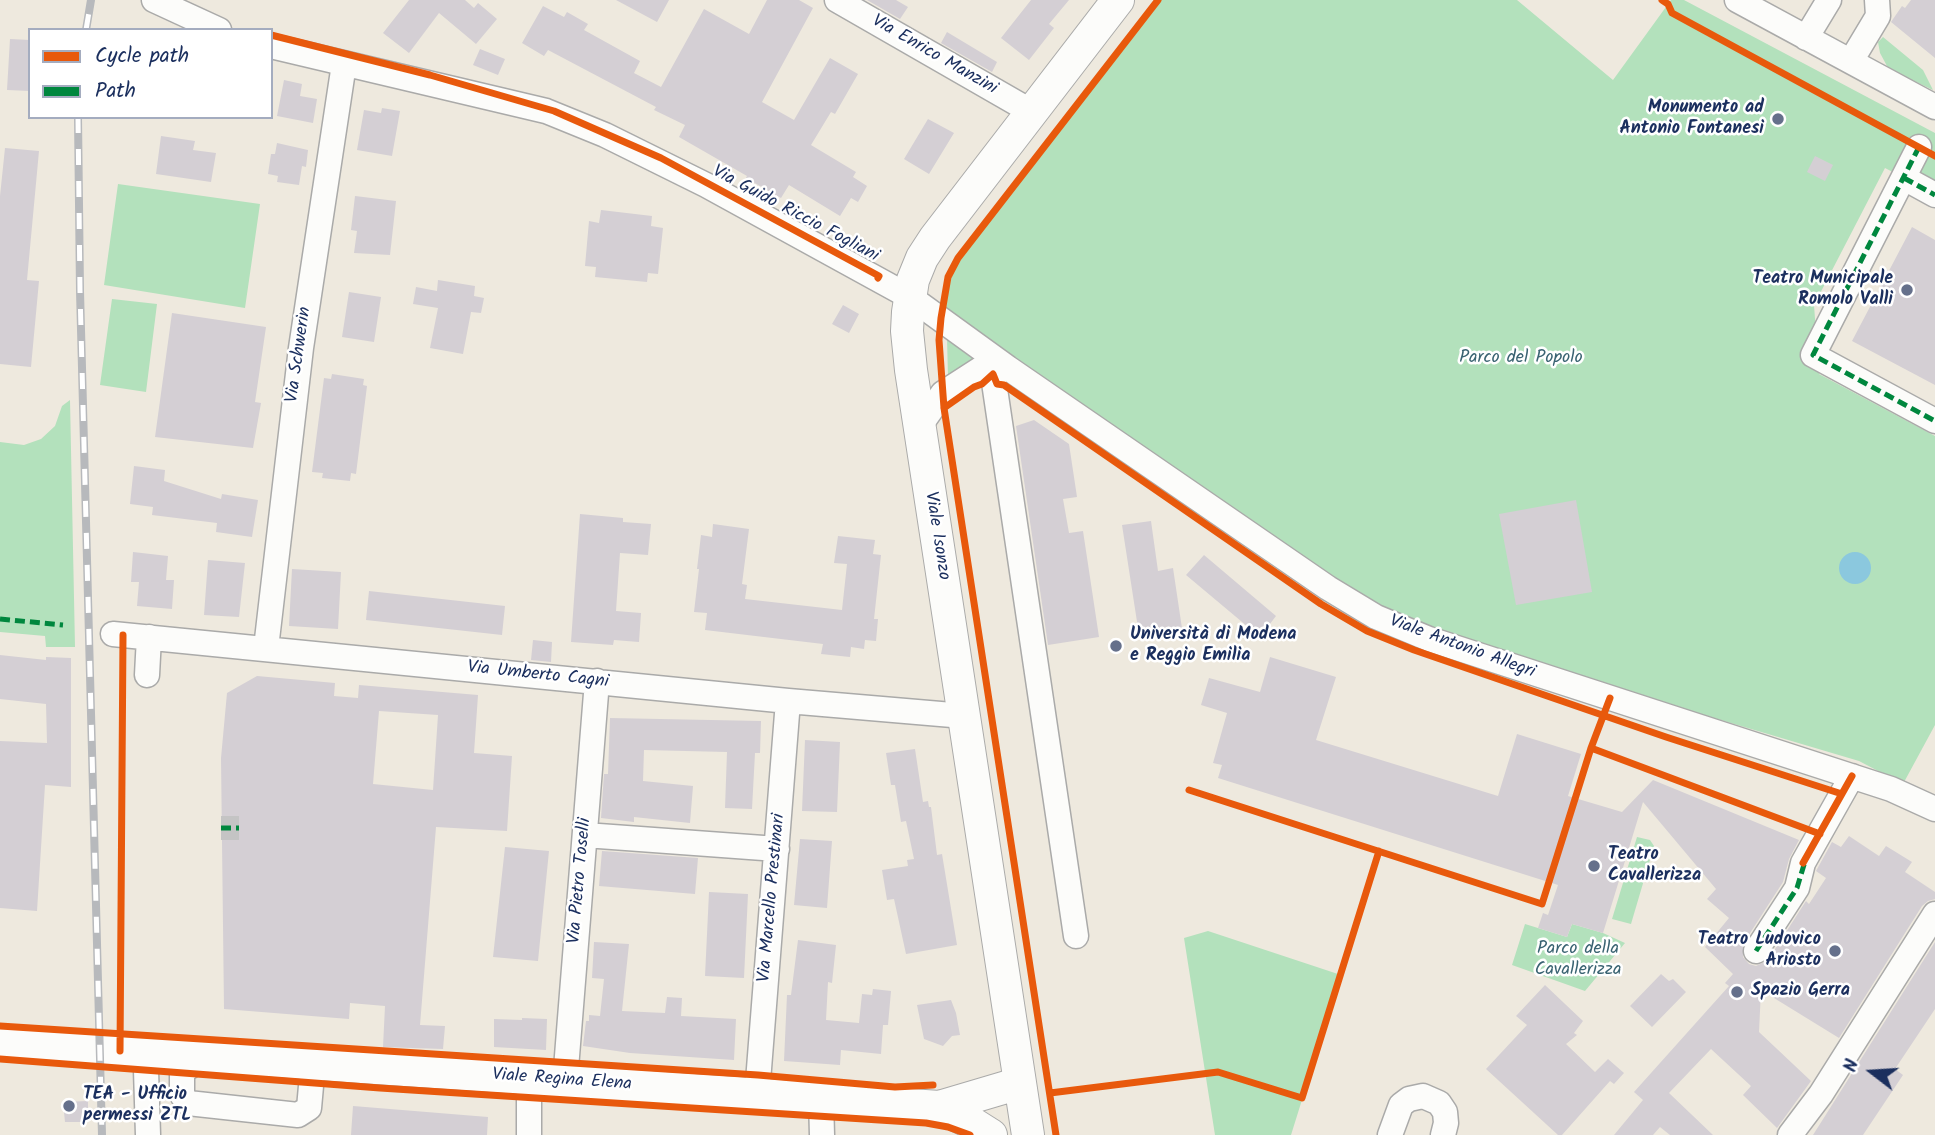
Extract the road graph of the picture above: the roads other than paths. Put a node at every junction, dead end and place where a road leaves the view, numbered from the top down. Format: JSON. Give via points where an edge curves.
{"nodes":[{"id":1,"x":155,"y":0,"type":"edge"},
{"id":2,"x":837,"y":0,"type":"edge"},
{"id":3,"x":1118,"y":0,"type":"edge"},
{"id":4,"x":1737,"y":0,"type":"edge"},
{"id":5,"x":1829,"y":0,"type":"edge"},
{"id":6,"x":1878,"y":0,"type":"edge"},
{"id":7,"x":1896,"y":0,"type":"edge"},
{"id":8,"x":215,"y":28,"type":"edge"},
{"id":9,"x":1806,"y":38,"type":"junction"},
{"id":10,"x":273,"y":46,"type":"edge"},
{"id":11,"x":1851,"y":61,"type":"junction"},
{"id":12,"x":344,"y":64,"type":"junction"},
{"id":13,"x":1935,"y":107,"type":"edge"},
{"id":14,"x":1032,"y":112,"type":"junction"},
{"id":15,"x":1919,"y":147,"type":"dead end"},
{"id":16,"x":1903,"y":178,"type":"junction"},
{"id":17,"x":1935,"y":195,"type":"edge"},
{"id":18,"x":910,"y":296,"type":"junction"},
{"id":19,"x":999,"y":365,"type":"junction"},
{"id":20,"x":1935,"y":421,"type":"edge"},
{"id":21,"x":919,"y":427,"type":"junction"},
{"id":22,"x":113,"y":634,"type":"dead end"},
{"id":23,"x":149,"y":637,"type":"junction"},
{"id":24,"x":266,"y":648,"type":"junction"},
{"id":25,"x":148,"y":675,"type":"dead end"},
{"id":26,"x":597,"y":681,"type":"junction"},
{"id":27,"x":788,"y":701,"type":"junction"},
{"id":28,"x":964,"y":716,"type":"junction"},
{"id":29,"x":1852,"y":775,"type":"junction"},
{"id":30,"x":1935,"y":809,"type":"edge"},
{"id":31,"x":585,"y":835,"type":"junction"},
{"id":32,"x":777,"y":849,"type":"junction"},
{"id":33,"x":1935,"y":914,"type":"edge"},
{"id":34,"x":1076,"y":936,"type":"dead end"},
{"id":35,"x":1927,"y":948,"type":"edge"},
{"id":36,"x":1756,"y":951,"type":"dead end"},
{"id":37,"x":1009,"y":1017,"type":"junction"},
{"id":38,"x":0,"y":1042,"type":"edge"},
{"id":39,"x":205,"y":1056,"type":"junction"},
{"id":40,"x":313,"y":1064,"type":"junction"},
{"id":41,"x":146,"y":1070,"type":"dead end"},
{"id":42,"x":529,"y":1079,"type":"junction"},
{"id":43,"x":565,"y":1081,"type":"junction"},
{"id":44,"x":1020,"y":1083,"type":"junction"},
{"id":45,"x":757,"y":1094,"type":"junction"},
{"id":46,"x":821,"y":1099,"type":"junction"},
{"id":47,"x":939,"y":1107,"type":"junction"},
{"id":48,"x":148,"y":1135,"type":"edge"},
{"id":49,"x":529,"y":1135,"type":"edge"},
{"id":50,"x":822,"y":1135,"type":"edge"},
{"id":51,"x":991,"y":1135,"type":"edge"},
{"id":52,"x":1028,"y":1135,"type":"edge"},
{"id":53,"x":1390,"y":1135,"type":"edge"},
{"id":54,"x":1443,"y":1135,"type":"edge"},
{"id":55,"x":1790,"y":1135,"type":"edge"}],
"edges":[{"from":1,"to":8,"type":"street"},
{"from":2,"to":14,"type":"street","name":"Via Enrico Manzini"},
{"from":3,"to":14,"type":"main road","name":"Viale Isonzo"},
{"from":4,"to":9,"type":"street"},
{"from":5,"to":9,"type":"street"},
{"from":6,"to":7,"type":"street"},
{"from":6,"to":11,"type":"street","via":[[1878,16]]},
{"from":9,"to":11,"type":"street"},
{"from":10,"to":12,"type":"street","name":"Via Guido Riccio Fogliani"},
{"from":11,"to":13,"type":"street"},
{"from":12,"to":18,"type":"street","name":"Via Guido Riccio Fogliani","via":[[547,111],[585,126],[706,185]]},
{"from":12,"to":24,"type":"street","name":"Via Schwerin","via":[[313,258]]},
{"from":14,"to":18,"type":"main road","name":"Viale Isonzo","via":[[935,238],[922,258]]},
{"from":15,"to":16,"type":"street"},
{"from":16,"to":17,"type":"street"},
{"from":16,"to":20,"type":"street","via":[[1813,355]]},
{"from":18,"to":19,"type":"street","name":"Viale Antonio Allegri"},
{"from":18,"to":21,"type":"main road","name":"Viale Isonzo","via":[[906,331]]},
{"from":19,"to":21,"type":"street","via":[[943,393]]},
{"from":19,"to":29,"type":"street","name":"Viale Antonio Allegri","via":[[1376,617],[1429,639]]},
{"from":19,"to":34,"type":"street"},
{"from":21,"to":28,"type":"main road","name":"Viale Isonzo"},
{"from":22,"to":23,"type":"street","name":"Via Umberto Cagni"},
{"from":23,"to":24,"type":"street","name":"Via Umberto Cagni"},
{"from":23,"to":25,"type":"street"},
{"from":24,"to":26,"type":"street","name":"Via Umberto Cagni"},
{"from":26,"to":27,"type":"street","name":"Via Umberto Cagni"},
{"from":26,"to":31,"type":"street","name":"Via Pietro Toselli"},
{"from":27,"to":28,"type":"street","name":"Via Umberto Cagni"},
{"from":27,"to":32,"type":"street","name":"Via Marcello Prestinari"},
{"from":28,"to":37,"type":"main road","name":"Viale Isonzo"},
{"from":29,"to":30,"type":"street","name":"Viale Antonio Allegri"},
{"from":29,"to":36,"type":"street","via":[[1804,863],[1797,888]]},
{"from":31,"to":32,"type":"street"},
{"from":31,"to":43,"type":"street","name":"Via Pietro Toselli"},
{"from":32,"to":45,"type":"street","name":"Via Marcello Prestinari"},
{"from":33,"to":35,"type":"street"},
{"from":35,"to":55,"type":"street"},
{"from":37,"to":44,"type":"main road","name":"Viale Isonzo"},
{"from":37,"to":47,"type":"main road","via":[[993,1067],[979,1085]]},
{"from":38,"to":39,"type":"main road","name":"Viale Regina Elena"},
{"from":39,"to":40,"type":"main road","name":"Viale Regina Elena"},
{"from":39,"to":40,"type":"street","via":[[182,1072],[182,1095],[188,1103],[298,1115],[309,1108]]},
{"from":40,"to":42,"type":"main road","name":"Viale Regina Elena"},
{"from":41,"to":48,"type":"street"},
{"from":42,"to":43,"type":"main road","name":"Viale Regina Elena"},
{"from":42,"to":49,"type":"street"},
{"from":43,"to":45,"type":"main road","name":"Viale Regina Elena"},
{"from":44,"to":47,"type":"main road","name":"Viale Regina Elena"},
{"from":44,"to":52,"type":"main road","name":"Viale Isonzo"},
{"from":45,"to":46,"type":"main road","name":"Viale Regina Elena"},
{"from":46,"to":47,"type":"main road","name":"Viale Regina Elena"},
{"from":46,"to":50,"type":"street"},
{"from":47,"to":51,"type":"main road"},
{"from":53,"to":54,"type":"street","via":[[1401,1105],[1423,1096],[1445,1112]]}]}
